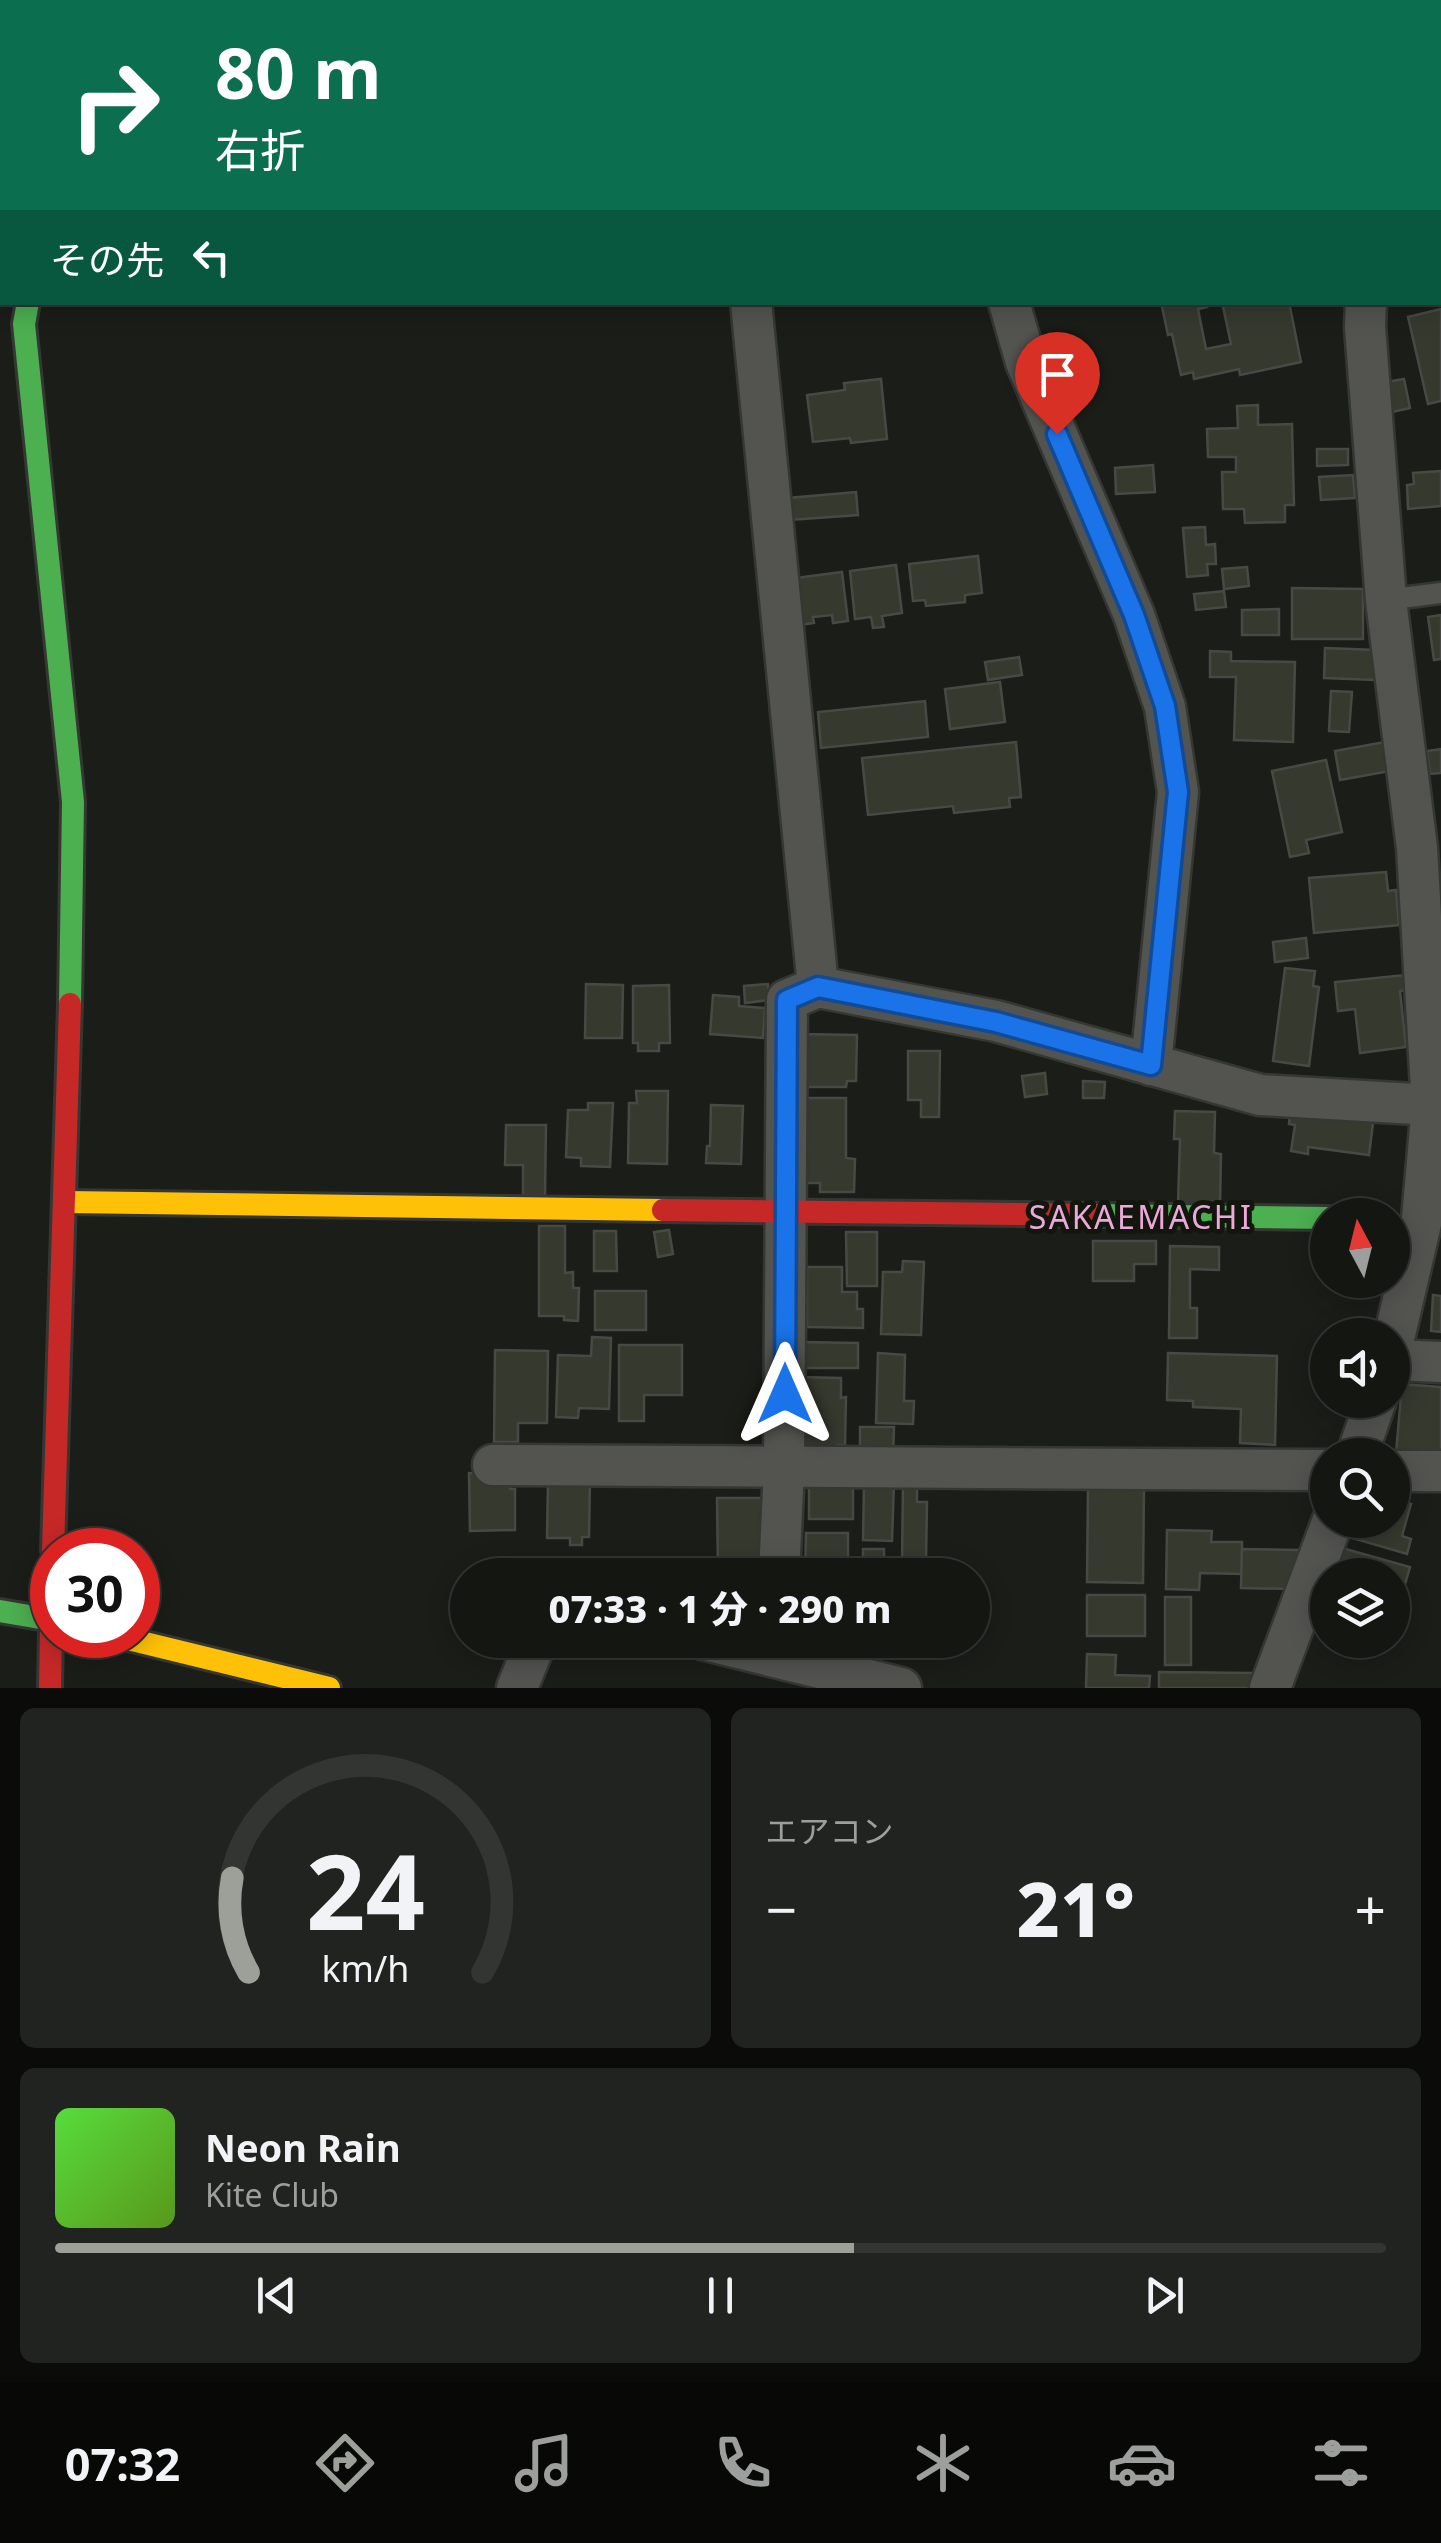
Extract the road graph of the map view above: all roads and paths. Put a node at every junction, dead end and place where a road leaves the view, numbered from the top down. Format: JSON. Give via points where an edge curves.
{"nodes":[{"id":1,"x":27,"y":305,"type":"edge"},
{"id":2,"x":751,"y":305,"type":"edge"},
{"id":3,"x":1010,"y":305,"type":"edge"},
{"id":4,"x":1366,"y":305,"type":"edge"},
{"id":5,"x":1441,"y":592,"type":"edge"},
{"id":6,"x":1386,"y":600,"type":"junction"},
{"id":7,"x":818,"y":987,"type":"junction"},
{"id":8,"x":1151,"y":1065,"type":"junction"},
{"id":9,"x":1432,"y":1106,"type":"junction"},
{"id":10,"x":66,"y":1202,"type":"junction"},
{"id":11,"x":786,"y":1211,"type":"junction"},
{"id":12,"x":1310,"y":1218,"type":"edge"},
{"id":13,"x":1419,"y":1219,"type":"edge"},
{"id":14,"x":1398,"y":1318,"type":"edge"},
{"id":15,"x":1410,"y":1361,"type":"edge"},
{"id":16,"x":1441,"y":1362,"type":"edge"},
{"id":17,"x":492,"y":1465,"type":"dead end"},
{"id":18,"x":784,"y":1468,"type":"junction"},
{"id":19,"x":1310,"y":1470,"type":"edge"},
{"id":20,"x":1410,"y":1471,"type":"edge"},
{"id":21,"x":1441,"y":1471,"type":"edge"},
{"id":22,"x":54,"y":1528,"type":"edge"},
{"id":23,"x":1326,"y":1538,"type":"edge"},
{"id":24,"x":780,"y":1558,"type":"edge"},
{"id":25,"x":0,"y":1611,"type":"edge"},
{"id":26,"x":30,"y":1616,"type":"edge"},
{"id":27,"x":160,"y":1647,"type":"edge"},
{"id":28,"x":51,"y":1658,"type":"edge"},
{"id":29,"x":529,"y":1658,"type":"edge"},
{"id":30,"x":806,"y":1658,"type":"edge"},
{"id":31,"x":50,"y":1688,"type":"edge"},
{"id":32,"x":329,"y":1688,"type":"edge"},
{"id":33,"x":518,"y":1688,"type":"edge"},
{"id":34,"x":901,"y":1688,"type":"edge"},
{"id":35,"x":1270,"y":1688,"type":"edge"}],
"edges":[{"from":1,"to":10,"type":"main road","via":[[24,324],[72,802]]},
{"from":2,"to":7,"type":"street"},
{"from":3,"to":8,"type":"street","via":[[1026,362],[1134,615],[1165,706],[1178,792]]},
{"from":4,"to":6,"type":"street"},
{"from":5,"to":6,"type":"lane"},
{"from":6,"to":9,"type":"street","via":[[1417,848]]},
{"from":7,"to":8,"type":"street","via":[[996,1022]]},
{"from":7,"to":11,"type":"street","via":[[787,1000]]},
{"from":8,"to":9,"type":"street","via":[[1260,1096]]},
{"from":9,"to":13,"type":"street"},
{"from":10,"to":11,"type":"main road"},
{"from":10,"to":22,"type":"main road"},
{"from":11,"to":12,"type":"main road"},
{"from":11,"to":18,"type":"street"},
{"from":13,"to":14,"type":"street"},
{"from":15,"to":16,"type":"street"},
{"from":17,"to":18,"type":"street"},
{"from":18,"to":19,"type":"street"},
{"from":18,"to":24,"type":"street"},
{"from":20,"to":21,"type":"street"},
{"from":23,"to":35,"type":"street"},
{"from":25,"to":26,"type":"main road"},
{"from":27,"to":32,"type":"main road"},
{"from":28,"to":31,"type":"main road"},
{"from":29,"to":33,"type":"street"},
{"from":30,"to":34,"type":"street"}]}
